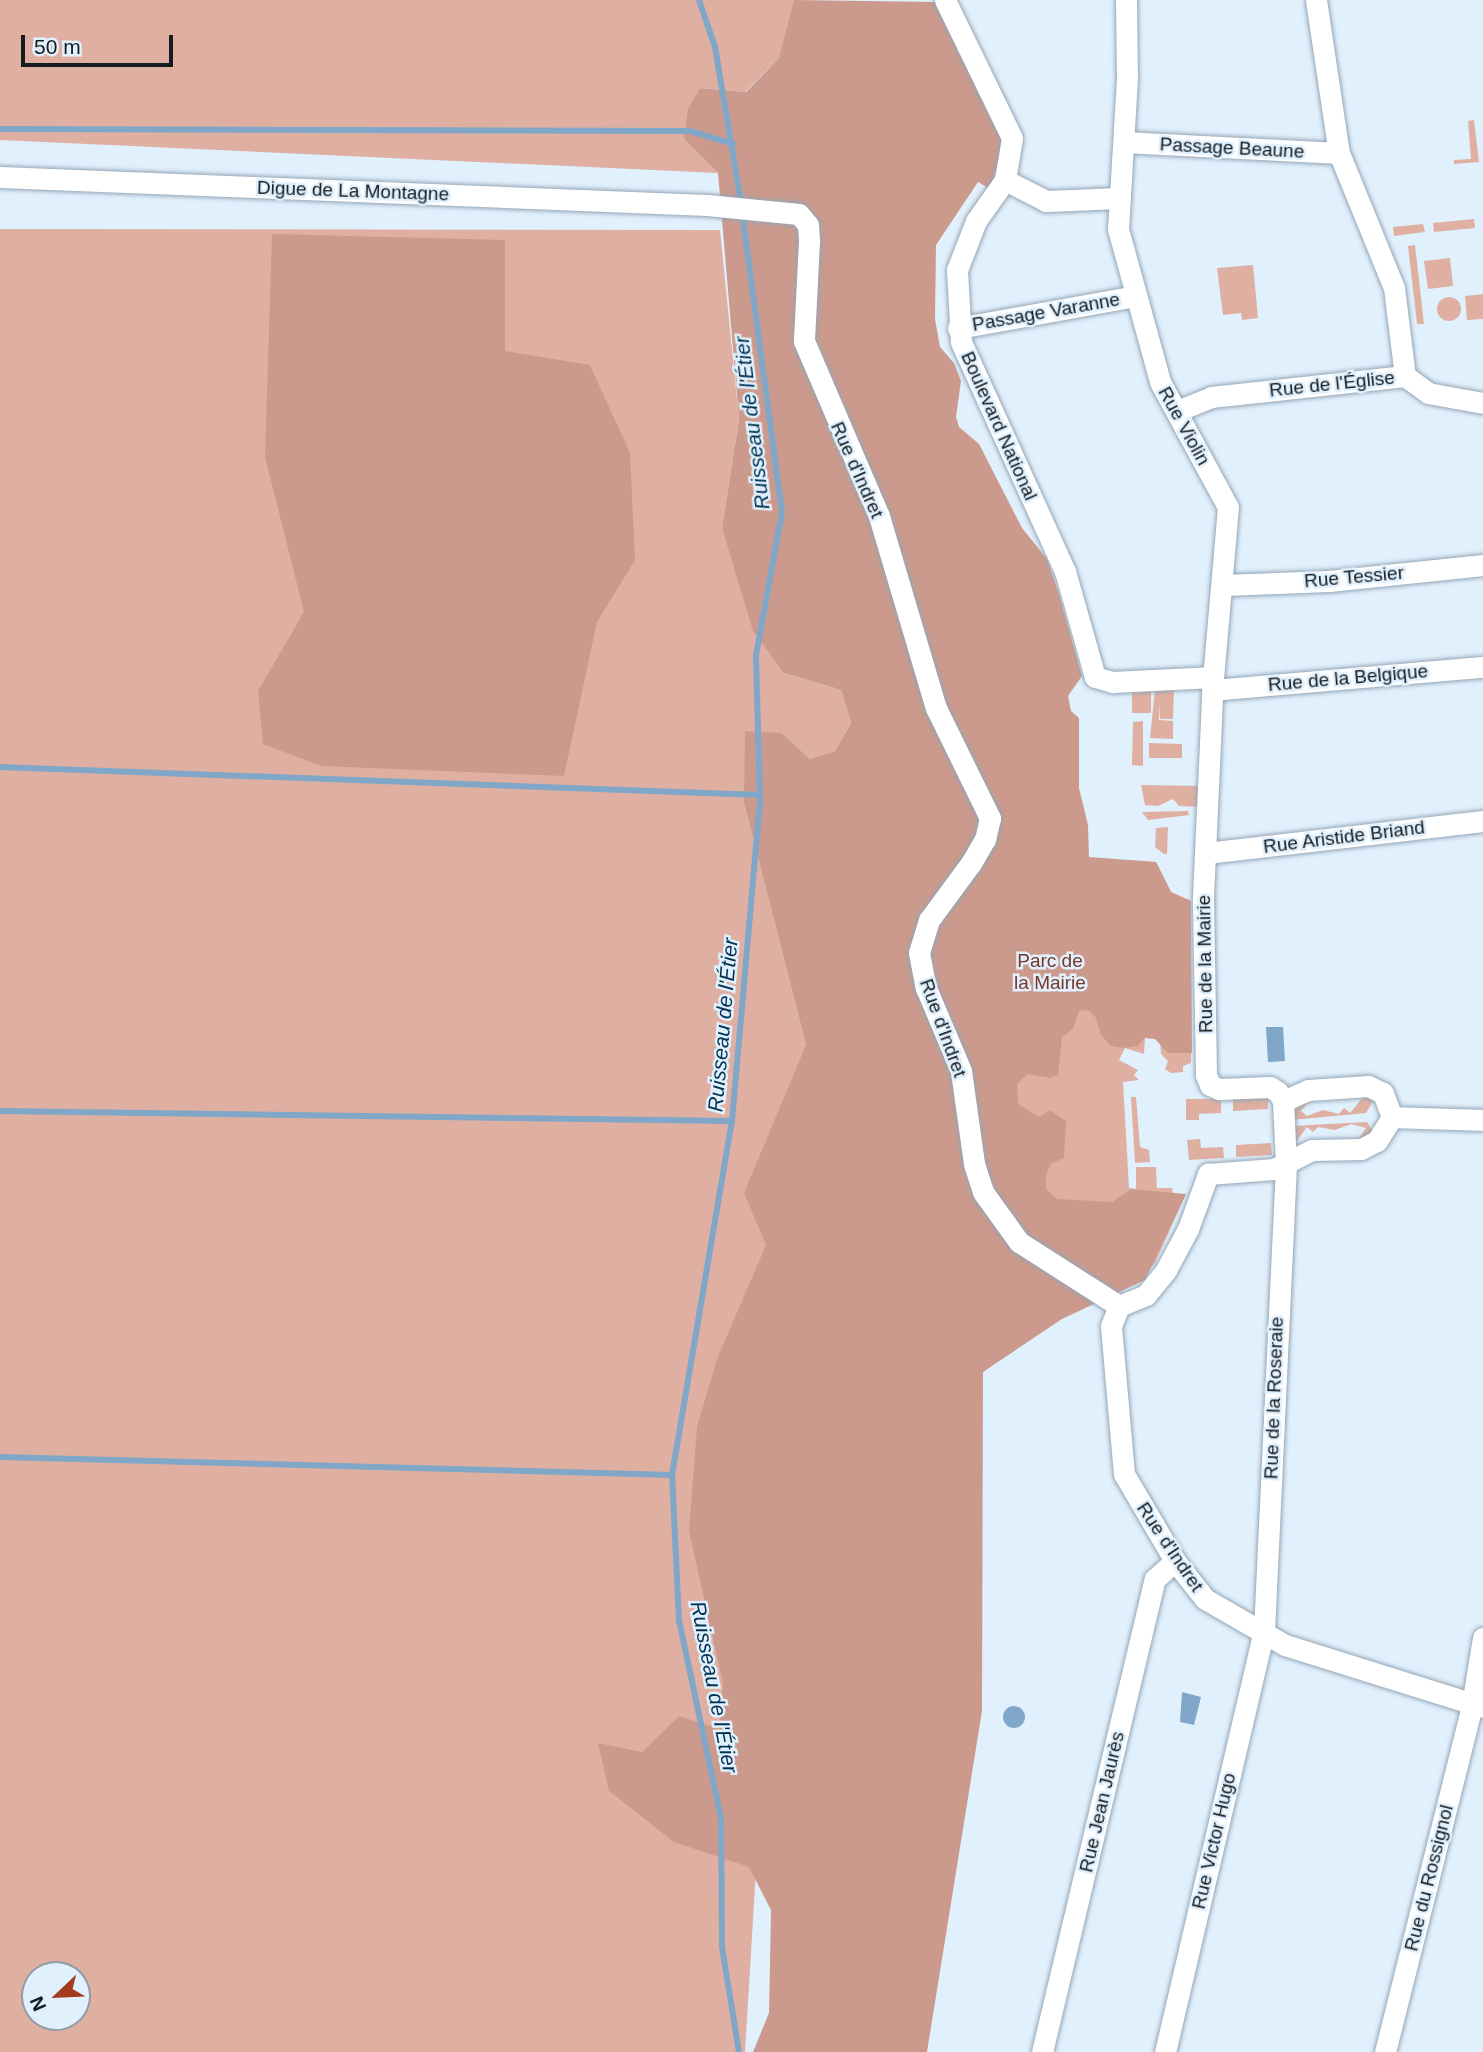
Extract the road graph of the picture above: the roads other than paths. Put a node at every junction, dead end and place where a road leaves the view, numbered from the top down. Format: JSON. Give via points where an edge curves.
{"nodes":[{"id":1,"x":945,"y":0,"type":"edge"},
{"id":2,"x":1126,"y":0,"type":"edge"},
{"id":3,"x":1316,"y":0,"type":"edge"},
{"id":4,"x":1124,"y":142,"type":"junction"},
{"id":5,"x":1339,"y":153,"type":"junction"},
{"id":6,"x":0,"y":177,"type":"edge"},
{"id":7,"x":1005,"y":180,"type":"junction"},
{"id":8,"x":1120,"y":198,"type":"junction"},
{"id":9,"x":707,"y":205,"type":"joint"},
{"id":10,"x":1135,"y":296,"type":"junction"},
{"id":11,"x":958,"y":328,"type":"junction"},
{"id":12,"x":1405,"y":376,"type":"junction"},
{"id":13,"x":1483,"y":404,"type":"edge"},
{"id":14,"x":1177,"y":411,"type":"junction"},
{"id":15,"x":1483,"y":565,"type":"edge"},
{"id":16,"x":1224,"y":585,"type":"junction"},
{"id":17,"x":1483,"y":667,"type":"edge"},
{"id":18,"x":1213,"y":683,"type":"junction"},
{"id":19,"x":1483,"y":821,"type":"edge"},
{"id":20,"x":1206,"y":853,"type":"junction"},
{"id":21,"x":1283,"y":1101,"type":"junction"},
{"id":22,"x":1392,"y":1117,"type":"junction"},
{"id":23,"x":1483,"y":1120,"type":"edge"},
{"id":24,"x":1286,"y":1165,"type":"junction"},
{"id":25,"x":1119,"y":1306,"type":"junction"},
{"id":26,"x":1175,"y":1561,"type":"junction"},
{"id":27,"x":1264,"y":1630,"type":"junction"},
{"id":28,"x":1483,"y":1638,"type":"edge"},
{"id":29,"x":1477,"y":1706,"type":"edge"},
{"id":30,"x":1042,"y":2052,"type":"edge"},
{"id":31,"x":1164,"y":2052,"type":"edge"},
{"id":32,"x":1385,"y":2052,"type":"edge"}],
"edges":[{"from":1,"to":7,"type":"street","via":[[1012,138]]},
{"from":2,"to":4,"type":"street","name":"Rue Violin"},
{"from":3,"to":5,"type":"street"},
{"from":4,"to":5,"type":"street","name":"Passage Beaune"},
{"from":4,"to":8,"type":"street","name":"Rue Violin"},
{"from":5,"to":12,"type":"street","via":[[1394,288]]},
{"from":6,"to":9,"type":"street","name":"Digue de La Montagne"},
{"from":7,"to":8,"type":"street","via":[[1045,201]]},
{"from":7,"to":11,"type":"street","name":"Boulevard National","via":[[976,221],[957,270]]},
{"from":8,"to":10,"type":"street","name":"Rue Violin","via":[[1118,229]]},
{"from":9,"to":25,"type":"street","name":"Rue d'Indret","via":[[799,214],[808,225],[804,341],[878,516],[936,708],[990,818],[985,839],[971,863],[929,920],[919,953],[926,988],[961,1071],[974,1164],[983,1192],[1018,1242]]},
{"from":10,"to":11,"type":"street","name":"Passage Varanne"},
{"from":10,"to":14,"type":"street","name":"Rue Violin","via":[[1160,382]]},
{"from":11,"to":18,"type":"street","name":"Boulevard National","via":[[1065,571],[1095,677],[1113,682]]},
{"from":12,"to":13,"type":"street","name":"Rue de l'Église","via":[[1428,393]]},
{"from":12,"to":14,"type":"street","name":"Rue de l'Église","via":[[1211,397]]},
{"from":14,"to":16,"type":"street","name":"Rue Violin","via":[[1228,506]]},
{"from":15,"to":16,"type":"street","name":"Rue Tessier","via":[[1329,581]]},
{"from":16,"to":18,"type":"street","name":"Rue Violin"},
{"from":17,"to":18,"type":"street","name":"Rue de la Belgique"},
{"from":18,"to":20,"type":"street","name":"Rue Violin"},
{"from":19,"to":20,"type":"street","name":"Rue Aristide Briand"},
{"from":20,"to":21,"type":"street","name":"Rue de la Mairie","via":[[1206,1075],[1214,1087],[1270,1087]]},
{"from":21,"to":22,"type":"street","via":[[1308,1090],[1368,1086],[1383,1093]]},
{"from":21,"to":24,"type":"street","name":"Rue de la Roseraie"},
{"from":22,"to":23,"type":"street"},
{"from":22,"to":24,"type":"street","via":[[1372,1145],[1312,1150]]},
{"from":24,"to":25,"type":"street","via":[[1208,1174],[1188,1229],[1166,1270],[1146,1295]]},
{"from":24,"to":27,"type":"street","name":"Rue de la Roseraie"},
{"from":25,"to":26,"type":"street","name":"Rue d'Indret","via":[[1111,1326],[1119,1457],[1132,1490]]},
{"from":26,"to":27,"type":"street","name":"Rue d'Indret","via":[[1206,1599]]},
{"from":26,"to":30,"type":"street","name":"Rue Jean Jaurès","via":[[1155,1579]]},
{"from":27,"to":29,"type":"street","name":"Rue d'Indret","via":[[1285,1645],[1339,1665]]},
{"from":27,"to":31,"type":"street","name":"Rue Victor Hugo"},
{"from":28,"to":29,"type":"street","name":"Rue du Rossignol"},
{"from":29,"to":32,"type":"street","name":"Rue du Rossignol"}]}
